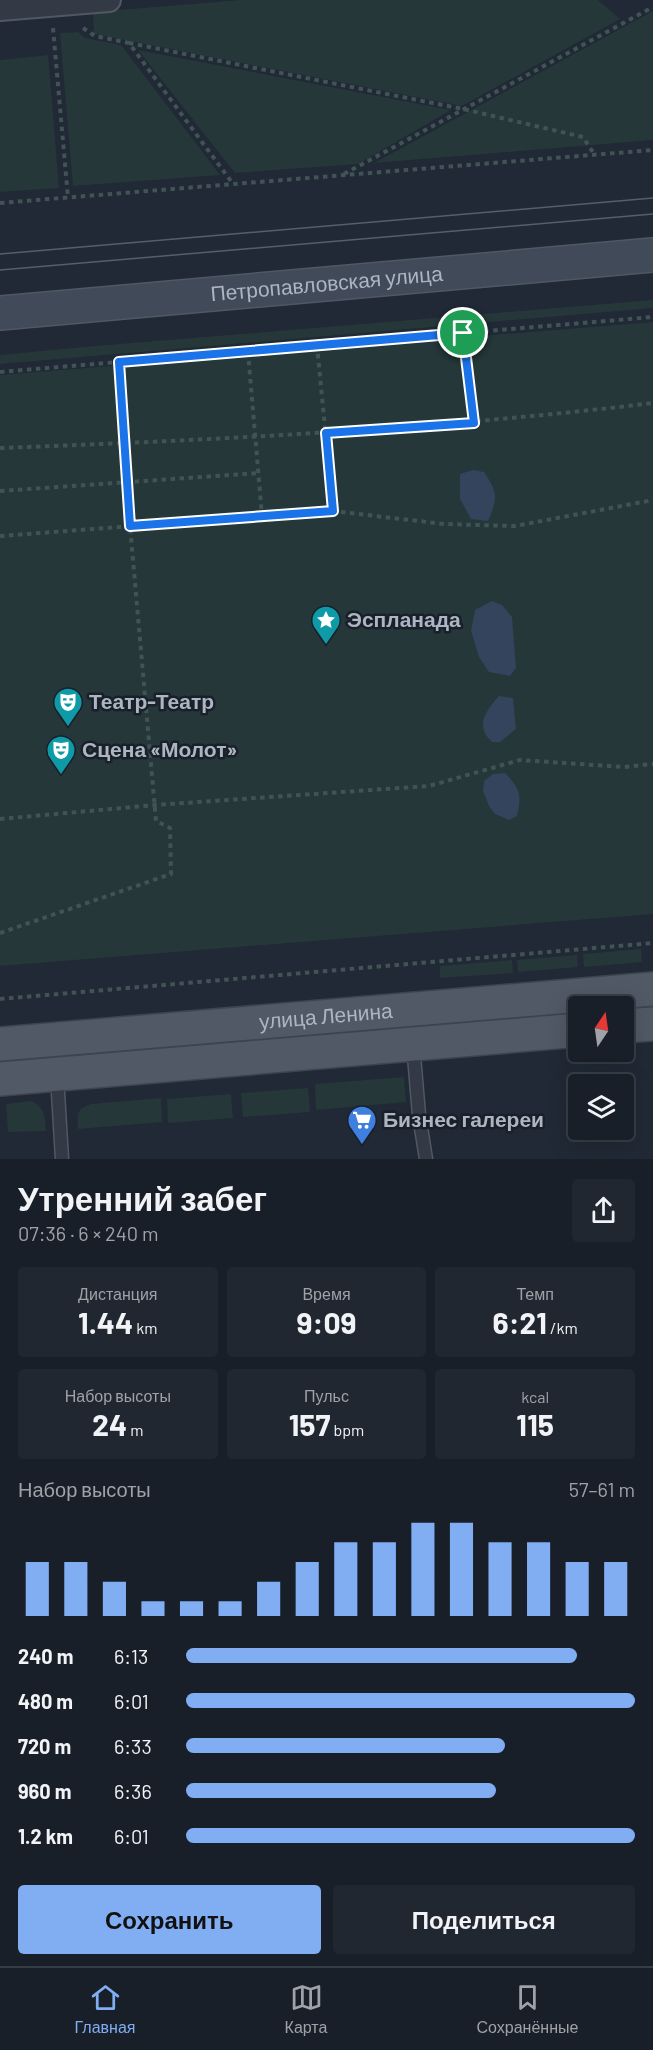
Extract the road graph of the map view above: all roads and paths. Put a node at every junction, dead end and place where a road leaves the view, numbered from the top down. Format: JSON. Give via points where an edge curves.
{"nodes":[{"id":1,"x":109,"y":0,"type":"edge"},
{"id":2,"x":51,"y":5,"type":"junction"},
{"id":3,"x":653,"y":7,"type":"edge"},
{"id":4,"x":0,"y":9,"type":"edge"},
{"id":5,"x":129,"y":44,"type":"junction"},
{"id":6,"x":463,"y":110,"type":"junction"},
{"id":7,"x":653,"y":150,"type":"edge"},
{"id":8,"x":594,"y":154,"type":"junction"},
{"id":9,"x":340,"y":176,"type":"junction"},
{"id":10,"x":233,"y":184,"type":"junction"},
{"id":11,"x":68,"y":198,"type":"junction"},
{"id":12,"x":0,"y":203,"type":"edge"},
{"id":13,"x":653,"y":255,"type":"edge"},
{"id":14,"x":0,"y":313,"type":"edge"},
{"id":15,"x":653,"y":317,"type":"edge"},
{"id":16,"x":463,"y":333,"type":"junction"},
{"id":17,"x":317,"y":345,"type":"junction"},
{"id":18,"x":248,"y":352,"type":"junction"},
{"id":19,"x":119,"y":362,"type":"junction"},
{"id":20,"x":0,"y":372,"type":"edge"},
{"id":21,"x":653,"y":403,"type":"edge"},
{"id":22,"x":474,"y":423,"type":"junction"},
{"id":23,"x":326,"y":433,"type":"junction"},
{"id":24,"x":255,"y":436,"type":"junction"},
{"id":25,"x":124,"y":443,"type":"junction"},
{"id":26,"x":0,"y":448,"type":"edge"},
{"id":27,"x":259,"y":473,"type":"junction"},
{"id":28,"x":126,"y":483,"type":"junction"},
{"id":29,"x":0,"y":491,"type":"edge"},
{"id":30,"x":653,"y":500,"type":"edge"},
{"id":31,"x":333,"y":511,"type":"junction"},
{"id":32,"x":262,"y":516,"type":"junction"},
{"id":33,"x":130,"y":526,"type":"junction"},
{"id":34,"x":0,"y":536,"type":"edge"},
{"id":35,"x":653,"y":764,"type":"edge"},
{"id":36,"x":155,"y":806,"type":"junction"},
{"id":37,"x":0,"y":819,"type":"edge"},
{"id":38,"x":0,"y":933,"type":"edge"},
{"id":39,"x":653,"y":943,"type":"edge"},
{"id":40,"x":653,"y":989,"type":"edge"},
{"id":41,"x":0,"y":999,"type":"edge"},
{"id":42,"x":653,"y":1024,"type":"edge"},
{"id":43,"x":634,"y":1025,"type":"edge"},
{"id":44,"x":568,"y":1031,"type":"edge"},
{"id":45,"x":413,"y":1043,"type":"junction"},
{"id":46,"x":0,"y":1044,"type":"edge"},
{"id":47,"x":57,"y":1074,"type":"junction"},
{"id":48,"x":0,"y":1079,"type":"edge"},
{"id":49,"x":62,"y":1159,"type":"edge"},
{"id":50,"x":426,"y":1159,"type":"edge"}],
"edges":[{"from":1,"to":2,"type":"street"},
{"from":2,"to":4,"type":"street"},
{"from":2,"to":5,"type":"path","via":[[95,36]]},
{"from":2,"to":11,"type":"path"},
{"from":3,"to":6,"type":"path"},
{"from":5,"to":6,"type":"path"},
{"from":5,"to":10,"type":"path"},
{"from":6,"to":8,"type":"path","via":[[583,137]]},
{"from":6,"to":9,"type":"path"},
{"from":7,"to":8,"type":"path"},
{"from":8,"to":9,"type":"path"},
{"from":9,"to":10,"type":"path"},
{"from":10,"to":11,"type":"path"},
{"from":11,"to":12,"type":"path"},
{"from":13,"to":14,"type":"main road","name":"Петропавловская улица"},
{"from":15,"to":16,"type":"path"},
{"from":16,"to":17,"type":"path"},
{"from":16,"to":22,"type":"path"},
{"from":17,"to":18,"type":"path"},
{"from":17,"to":23,"type":"path"},
{"from":18,"to":19,"type":"path"},
{"from":18,"to":24,"type":"path"},
{"from":19,"to":20,"type":"path"},
{"from":19,"to":25,"type":"path"},
{"from":21,"to":22,"type":"path"},
{"from":22,"to":23,"type":"path"},
{"from":23,"to":24,"type":"path"},
{"from":23,"to":31,"type":"path"},
{"from":24,"to":25,"type":"path"},
{"from":24,"to":27,"type":"path"},
{"from":25,"to":26,"type":"path"},
{"from":25,"to":28,"type":"path"},
{"from":27,"to":28,"type":"path"},
{"from":27,"to":32,"type":"path"},
{"from":28,"to":29,"type":"path"},
{"from":28,"to":33,"type":"path"},
{"from":30,"to":31,"type":"path","via":[[515,526],[444,524]]},
{"from":31,"to":32,"type":"path"},
{"from":32,"to":33,"type":"path"},
{"from":33,"to":34,"type":"path"},
{"from":33,"to":36,"type":"path"},
{"from":35,"to":36,"type":"path","via":[[624,767],[520,760],[429,786]]},
{"from":36,"to":37,"type":"path"},
{"from":36,"to":38,"type":"path","via":[[156,821],[170,828],[171,874]]},
{"from":39,"to":41,"type":"path"},
{"from":40,"to":46,"type":"main road","name":"улица Ленина"},
{"from":42,"to":43,"type":"main road"},
{"from":44,"to":45,"type":"main road","name":"улица Ленина"},
{"from":45,"to":47,"type":"main road","name":"улица Ленина"},
{"from":45,"to":50,"type":"lane"},
{"from":47,"to":48,"type":"main road","name":"улица Ленина"},
{"from":47,"to":49,"type":"lane"}]}
